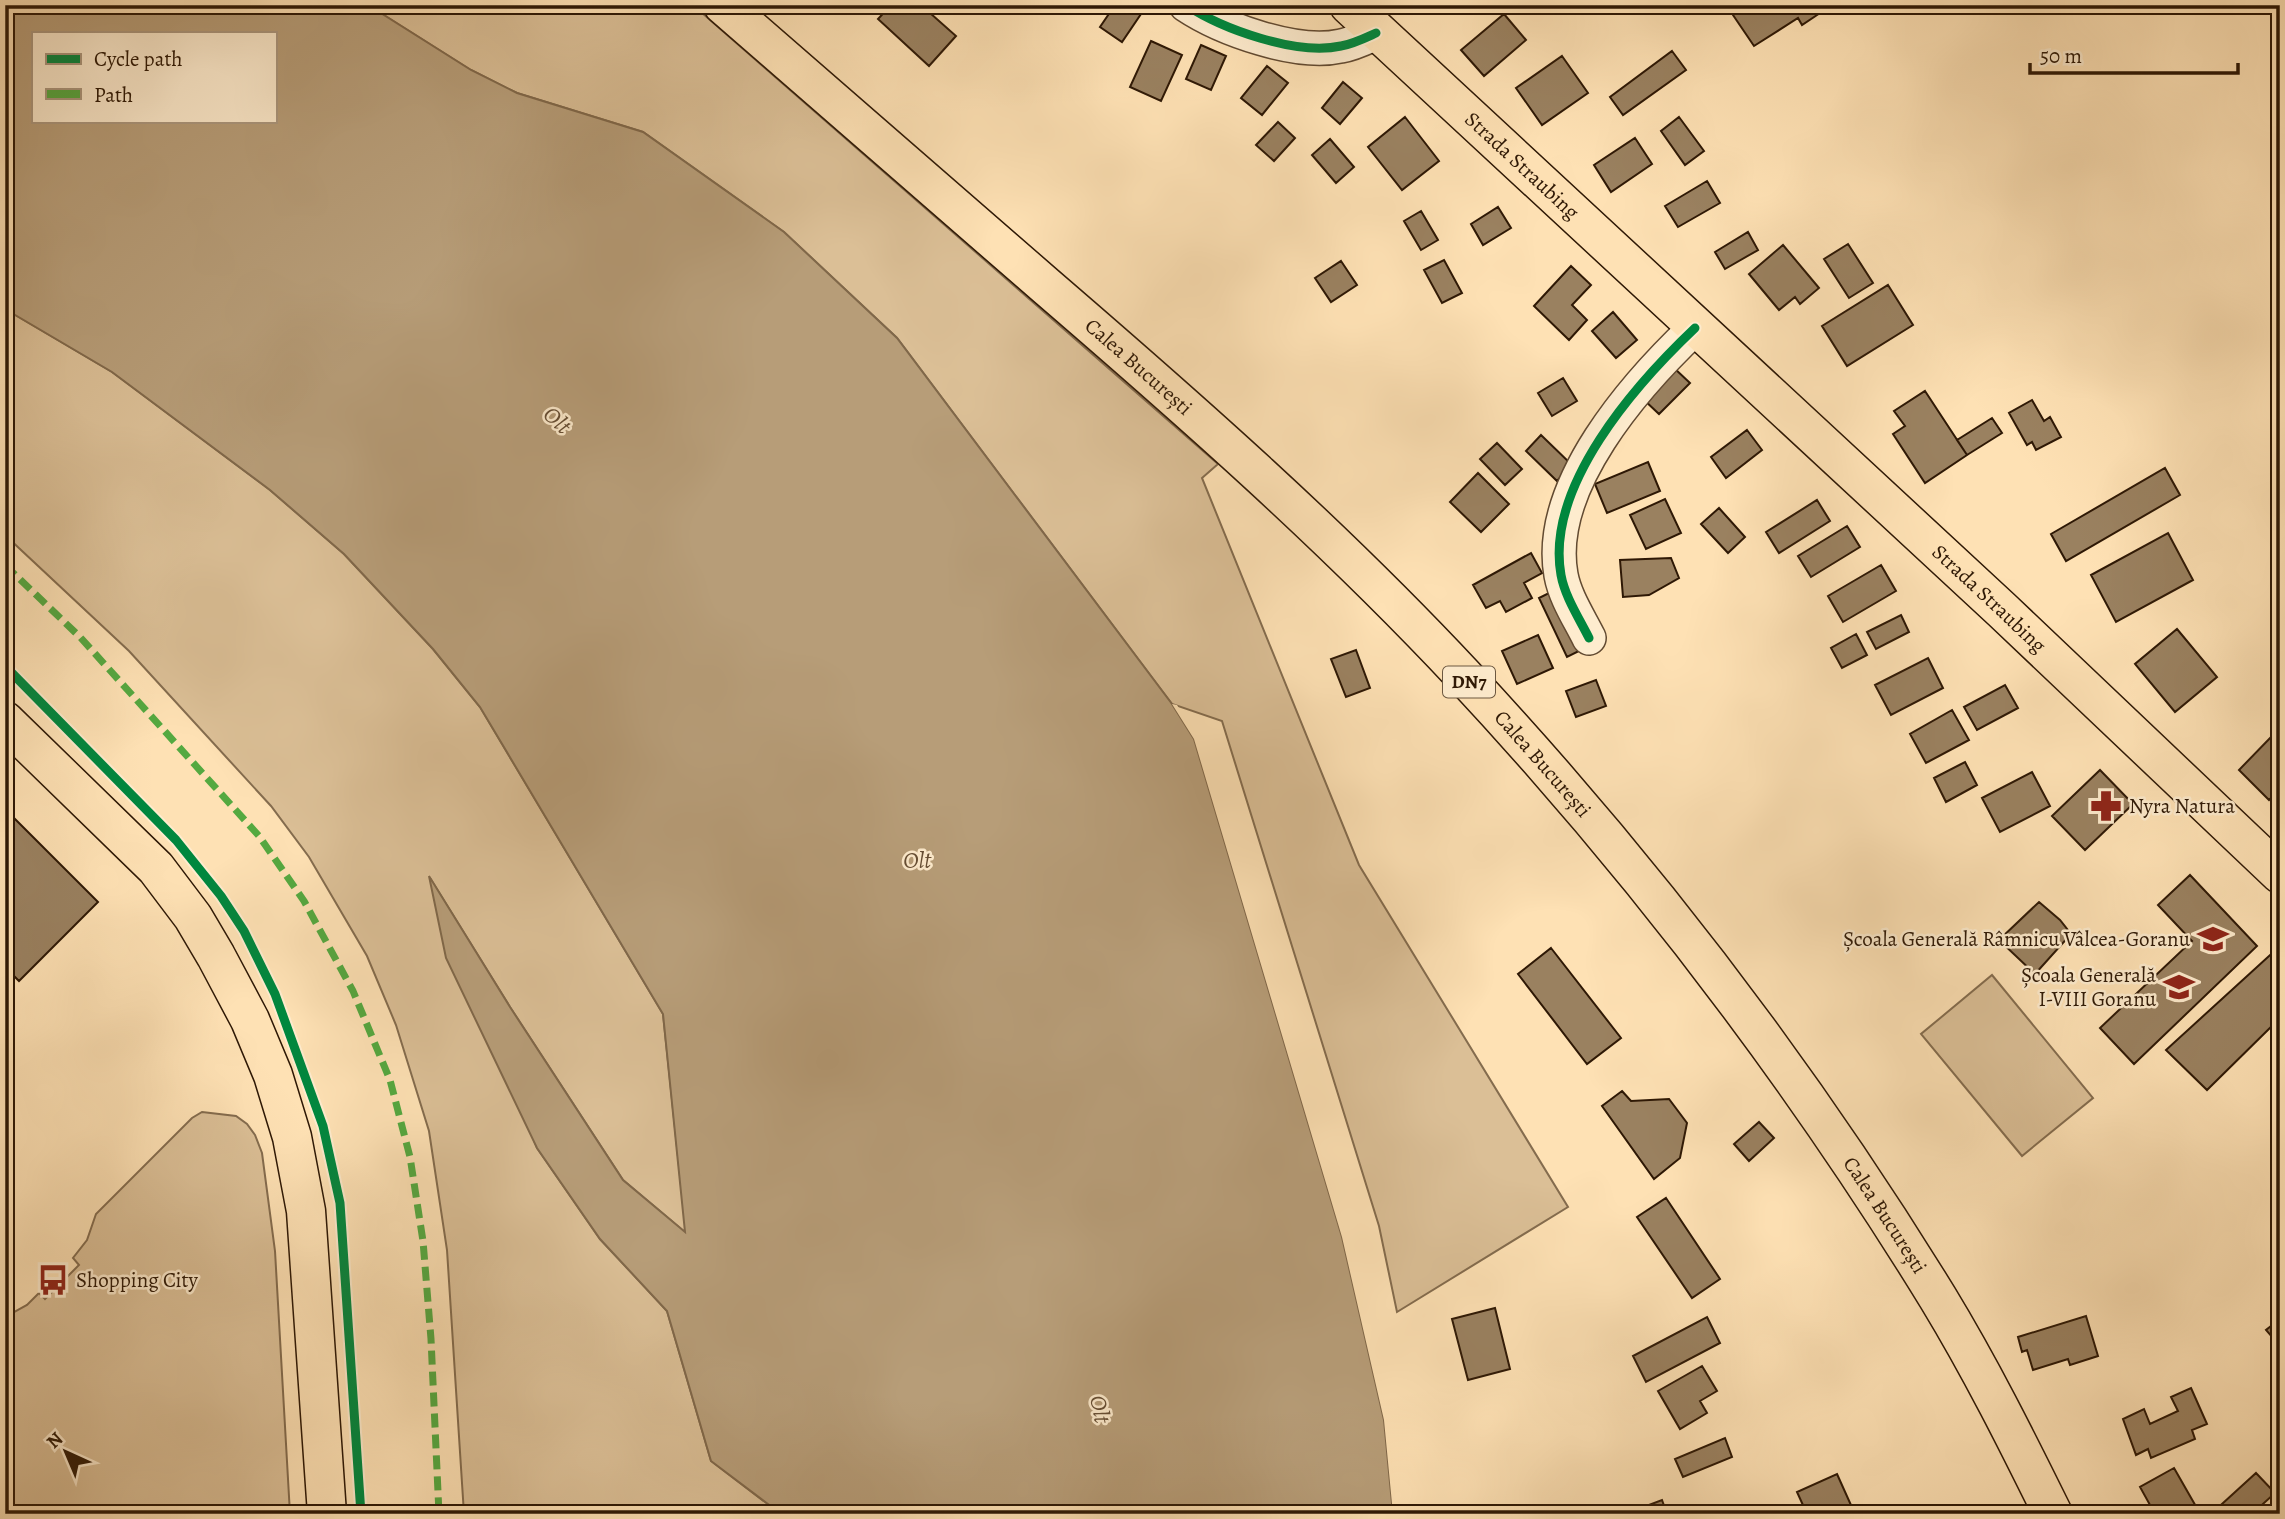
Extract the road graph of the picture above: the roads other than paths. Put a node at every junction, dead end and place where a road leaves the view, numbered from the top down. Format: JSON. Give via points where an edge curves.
{"nodes":[{"id":1,"x":723,"y":5,"type":"edge"},
{"id":2,"x":1186,"y":5,"type":"edge"},
{"id":3,"x":1349,"y":5,"type":"edge"},
{"id":4,"x":1377,"y":33,"type":"junction"},
{"id":5,"x":1695,"y":328,"type":"junction"},
{"id":6,"x":1589,"y":638,"type":"dead end"},
{"id":7,"x":5,"y":721,"type":"edge"},
{"id":8,"x":2280,"y":874,"type":"edge"},
{"id":9,"x":327,"y":1514,"type":"edge"},
{"id":10,"x":2053,"y":1514,"type":"edge"}],
"edges":[{"from":1,"to":10,"type":"main road","name":"Calea București","number":"DN7","via":[[1255,471],[1443,655],[1542,763],[1694,946],[1843,1151],[1940,1301]]},
{"from":2,"to":4,"type":"street","via":[[1242,32],[1304,46],[1340,47]]},
{"from":3,"to":4,"type":"main road","name":"Strada Straubing"},
{"from":4,"to":5,"type":"main road","name":"Strada Straubing"},
{"from":5,"to":6,"type":"street","via":[[1609,425],[1571,497],[1561,528],[1561,577]]},
{"from":5,"to":8,"type":"main road","name":"Strada Straubing"},
{"from":7,"to":9,"type":"main road","via":[[156,868],[216,956],[274,1075],[306,1211]]}]}
